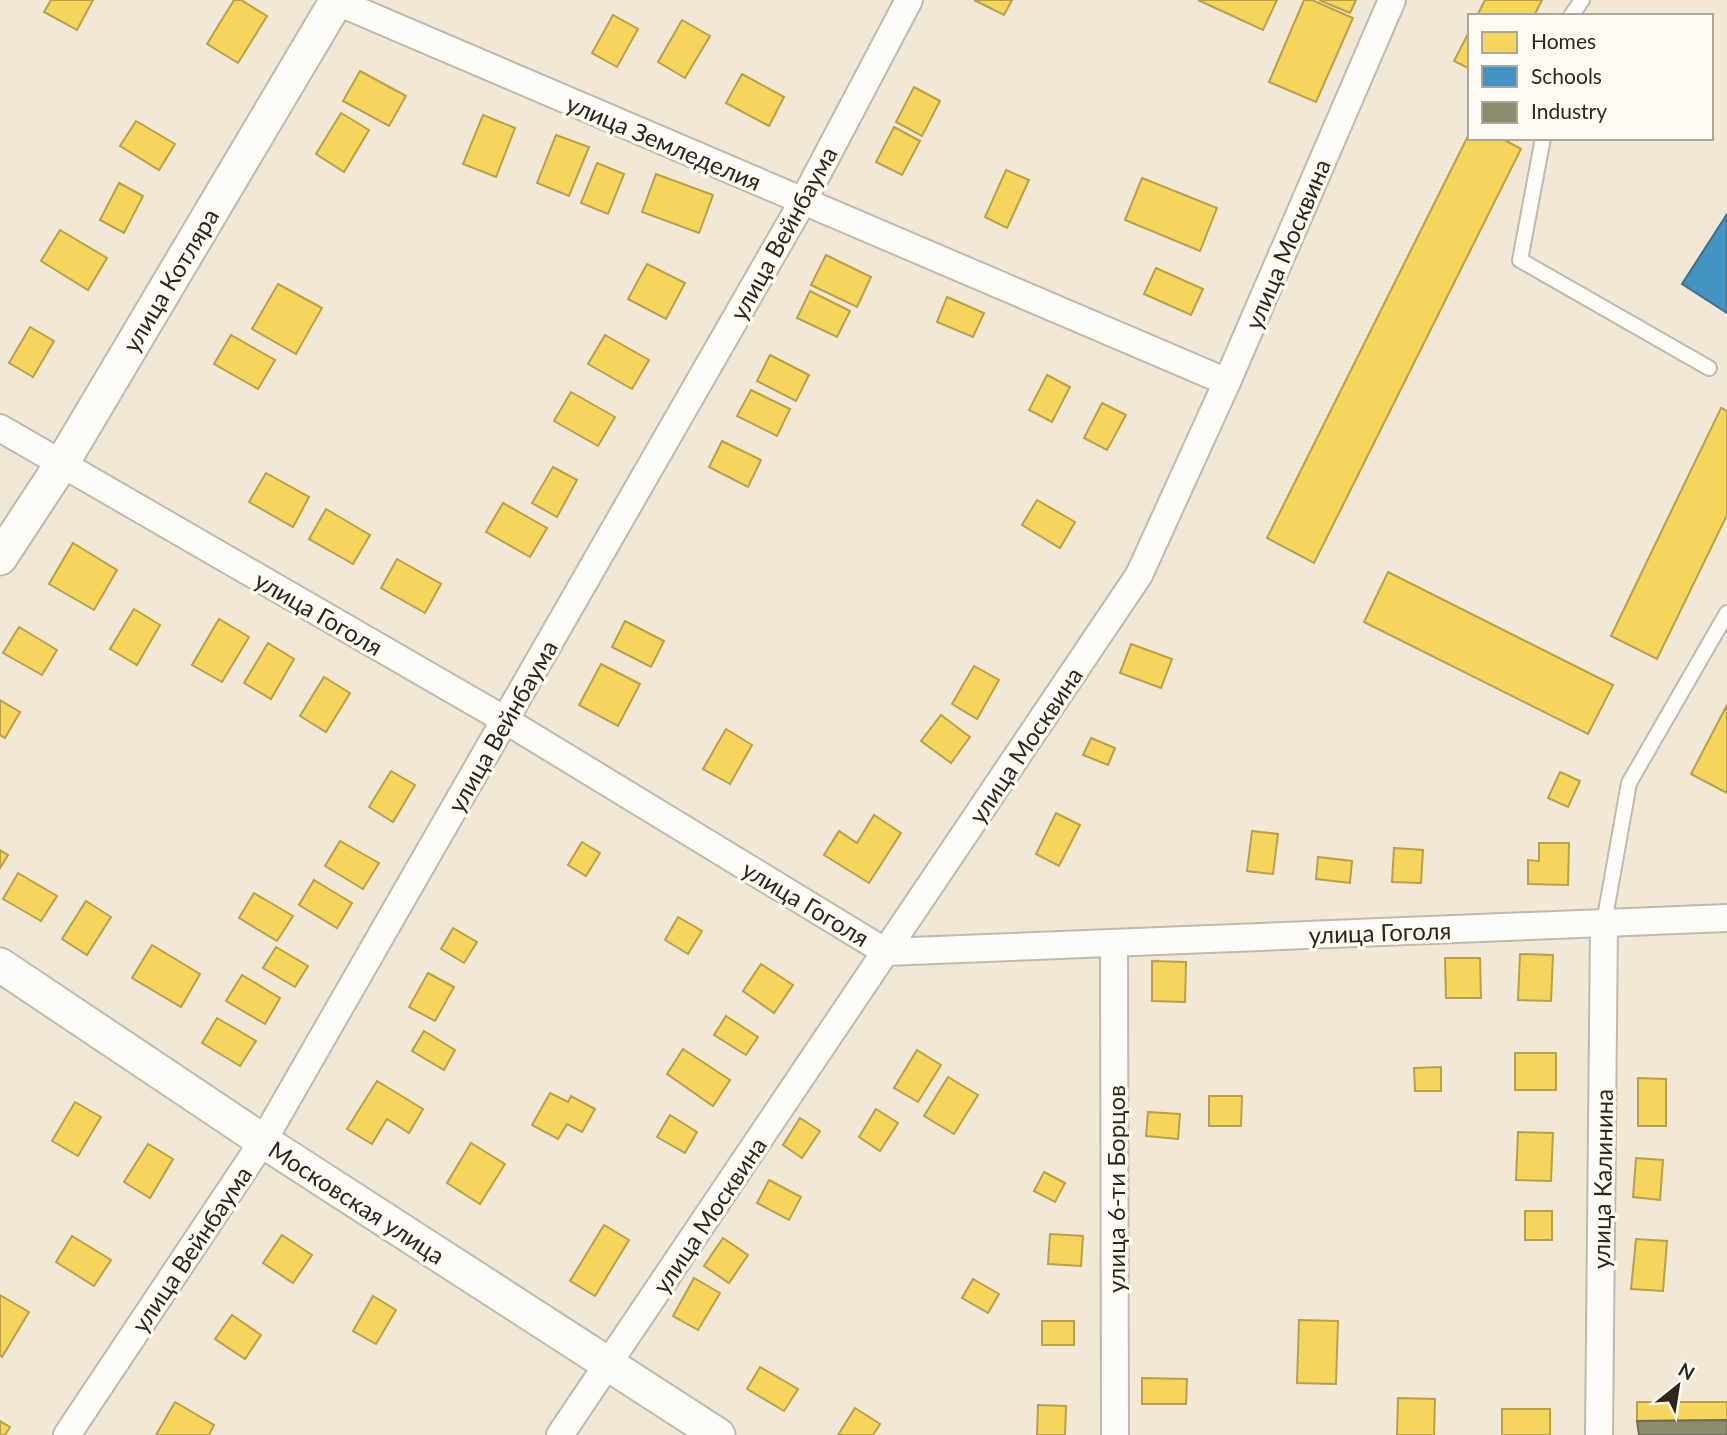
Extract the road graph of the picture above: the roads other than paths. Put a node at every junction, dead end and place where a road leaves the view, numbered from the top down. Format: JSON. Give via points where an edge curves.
{"nodes":[{"id":1,"x":335,"y":0,"type":"edge"},
{"id":2,"x":909,"y":0,"type":"edge"},
{"id":3,"x":1392,"y":0,"type":"edge"},
{"id":4,"x":1543,"y":140,"type":"edge"},
{"id":5,"x":803,"y":201,"type":"junction"},
{"id":6,"x":1709,"y":368,"type":"dead end"},
{"id":7,"x":1227,"y":382,"type":"junction"},
{"id":8,"x":0,"y":428,"type":"edge"},
{"id":9,"x":61,"y":465,"type":"junction"},
{"id":10,"x":0,"y":558,"type":"edge"},
{"id":11,"x":1727,"y":613,"type":"edge"},
{"id":12,"x":505,"y":720,"type":"junction"},
{"id":13,"x":1727,"y":918,"type":"edge"},
{"id":14,"x":1604,"y":923,"type":"junction"},
{"id":15,"x":1114,"y":943,"type":"junction"},
{"id":16,"x":886,"y":952,"type":"junction"},
{"id":17,"x":0,"y":965,"type":"edge"},
{"id":18,"x":263,"y":1141,"type":"junction"},
{"id":19,"x":608,"y":1366,"type":"junction"},
{"id":20,"x":67,"y":1435,"type":"edge"},
{"id":21,"x":560,"y":1435,"type":"edge"},
{"id":22,"x":718,"y":1435,"type":"edge"},
{"id":23,"x":1115,"y":1435,"type":"edge"},
{"id":24,"x":1599,"y":1435,"type":"edge"}],
"edges":[{"from":1,"to":5,"type":"street","name":"улица Земледелия"},
{"from":1,"to":9,"type":"street","name":"улица Котляра"},
{"from":2,"to":5,"type":"street","name":"улица Вейнбаума"},
{"from":3,"to":7,"type":"street","name":"улица Москвина"},
{"from":4,"to":6,"type":"lane","via":[[1520,260]]},
{"from":5,"to":7,"type":"street","name":"улица Земледелия"},
{"from":5,"to":12,"type":"street","name":"улица Вейнбаума"},
{"from":7,"to":16,"type":"street","name":"улица Москвина","via":[[1139,575]]},
{"from":8,"to":9,"type":"street","name":"улица Гоголя"},
{"from":9,"to":10,"type":"street","name":"улица Котляра"},
{"from":9,"to":12,"type":"street","name":"улица Гоголя"},
{"from":11,"to":14,"type":"lane","via":[[1629,783]]},
{"from":12,"to":16,"type":"street","name":"улица Гоголя"},
{"from":12,"to":18,"type":"street","name":"улица Вейнбаума"},
{"from":13,"to":14,"type":"street","name":"улица Гоголя"},
{"from":14,"to":15,"type":"street","name":"улица Гоголя"},
{"from":14,"to":24,"type":"street","name":"улица Калинина"},
{"from":15,"to":16,"type":"street","name":"улица Гоголя"},
{"from":15,"to":23,"type":"street","name":"улица 6-ти Борцов"},
{"from":16,"to":19,"type":"street","name":"улица Москвина"},
{"from":17,"to":18,"type":"street","name":"Московская улица"},
{"from":18,"to":19,"type":"street","name":"Московская улица"},
{"from":18,"to":20,"type":"street","name":"улица Вейнбаума"},
{"from":19,"to":21,"type":"street","name":"улица Москвина"},
{"from":19,"to":22,"type":"street","name":"Московская улица"}]}
